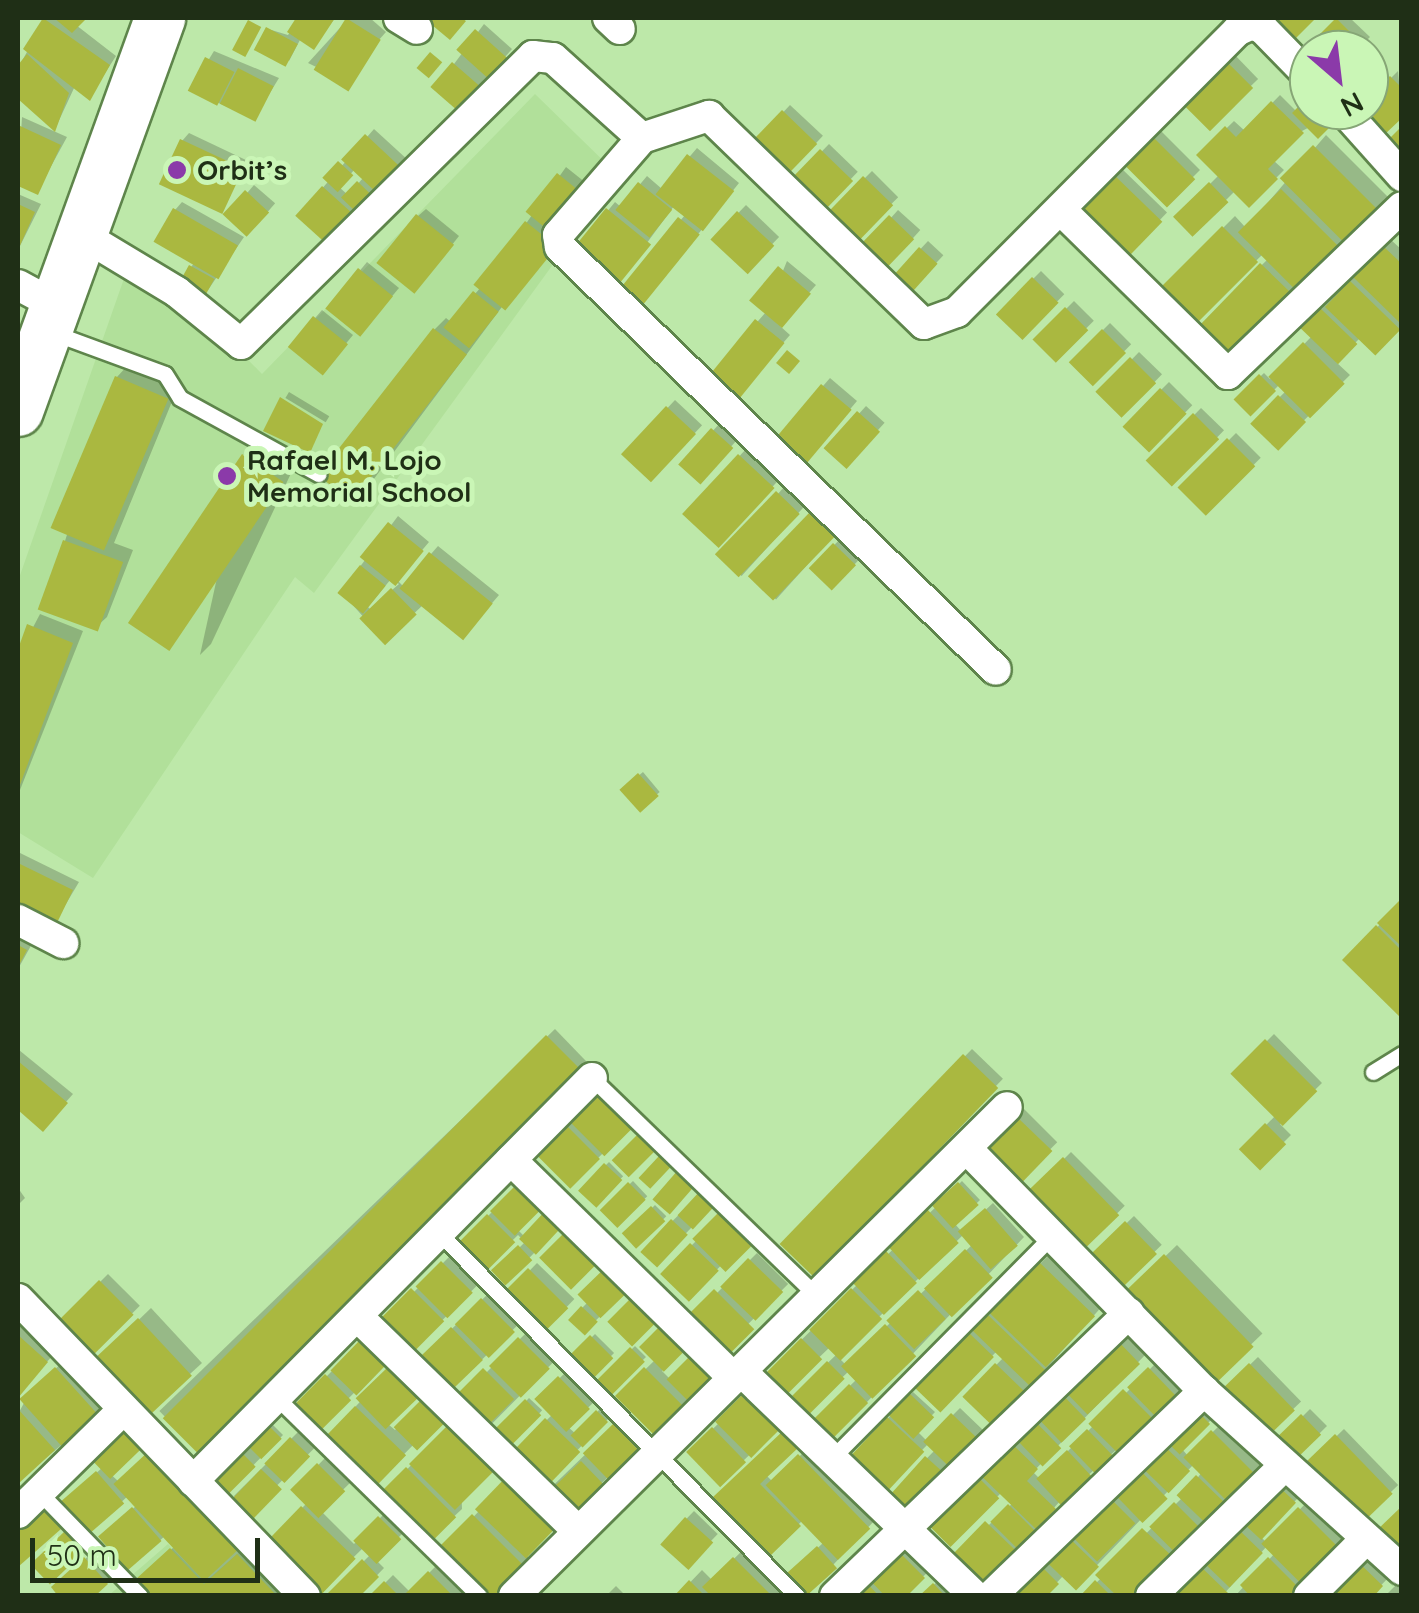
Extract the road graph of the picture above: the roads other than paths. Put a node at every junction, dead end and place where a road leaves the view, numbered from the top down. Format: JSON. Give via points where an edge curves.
{"nodes":[{"id":1,"x":160,"y":18,"type":"edge"},
{"id":2,"x":1289,"y":56,"type":"edge"},
{"id":3,"x":1360,"y":130,"type":"edge"},
{"id":4,"x":642,"y":138,"type":"junction"},
{"id":5,"x":1402,"y":176,"type":"edge"},
{"id":6,"x":1402,"y":207,"type":"edge"},
{"id":7,"x":1061,"y":210,"type":"junction"},
{"id":8,"x":80,"y":234,"type":"junction"},
{"id":9,"x":41,"y":307,"type":"edge"},
{"id":10,"x":18,"y":411,"type":"edge"},
{"id":11,"x":318,"y":474,"type":"dead end"},
{"id":12,"x":996,"y":670,"type":"dead end"},
{"id":13,"x":18,"y":920,"type":"edge"},
{"id":14,"x":63,"y":943,"type":"dead end"},
{"id":15,"x":1402,"y":1054,"type":"edge"},
{"id":16,"x":1373,"y":1072,"type":"dead end"},
{"id":17,"x":592,"y":1078,"type":"joint"},
{"id":18,"x":1007,"y":1107,"type":"dead end"},
{"id":19,"x":966,"y":1149,"type":"junction"},
{"id":20,"x":512,"y":1160,"type":"junction"},
{"id":21,"x":438,"y":1233,"type":"junction"},
{"id":22,"x":1052,"y":1236,"type":"junction"},
{"id":23,"x":818,"y":1296,"type":"junction"},
{"id":24,"x":18,"y":1299,"type":"edge"},
{"id":25,"x":1128,"y":1313,"type":"junction"},
{"id":26,"x":357,"y":1316,"type":"junction"},
{"id":27,"x":738,"y":1374,"type":"junction"},
{"id":28,"x":1204,"y":1390,"type":"junction"},
{"id":29,"x":276,"y":1397,"type":"junction"},
{"id":30,"x":124,"y":1410,"type":"junction"},
{"id":31,"x":656,"y":1454,"type":"junction"},
{"id":32,"x":834,"y":1456,"type":"junction"},
{"id":33,"x":1284,"y":1466,"type":"junction"},
{"id":34,"x":193,"y":1481,"type":"junction"},
{"id":35,"x":28,"y":1502,"type":"edge"},
{"id":36,"x":906,"y":1525,"type":"junction"},
{"id":37,"x":576,"y":1529,"type":"junction"},
{"id":38,"x":1366,"y":1538,"type":"junction"},
{"id":39,"x":1402,"y":1570,"type":"edge"},
{"id":40,"x":140,"y":1596,"type":"edge"},
{"id":41,"x":305,"y":1596,"type":"edge"},
{"id":42,"x":479,"y":1596,"type":"edge"},
{"id":43,"x":514,"y":1596,"type":"edge"},
{"id":44,"x":797,"y":1596,"type":"edge"},
{"id":45,"x":836,"y":1596,"type":"edge"},
{"id":46,"x":975,"y":1596,"type":"edge"},
{"id":47,"x":992,"y":1596,"type":"edge"},
{"id":48,"x":1151,"y":1596,"type":"edge"},
{"id":49,"x":1309,"y":1596,"type":"edge"}],
"edges":[{"from":1,"to":8,"type":"highway"},
{"from":2,"to":7,"type":"street","via":[[1263,29],[1252,24],[1237,31]]},
{"from":3,"to":5,"type":"street"},
{"from":4,"to":7,"type":"street","via":[[709,116],[924,324],[957,312]]},
{"from":4,"to":8,"type":"street","via":[[553,58],[533,56],[242,344],[177,292]]},
{"from":4,"to":12,"type":"street","via":[[558,235],[560,247]]},
{"from":6,"to":7,"type":"street","via":[[1228,374]]},
{"from":8,"to":9,"type":"highway"},
{"from":9,"to":10,"type":"highway"},
{"from":9,"to":11,"type":"lane","via":[[165,374],[180,398]]},
{"from":13,"to":14,"type":"street"},
{"from":15,"to":16,"type":"lane"},
{"from":17,"to":20,"type":"street"},
{"from":17,"to":23,"type":"lane"},
{"from":18,"to":19,"type":"street"},
{"from":19,"to":22,"type":"street"},
{"from":19,"to":23,"type":"street"},
{"from":20,"to":21,"type":"street"},
{"from":20,"to":27,"type":"street"},
{"from":21,"to":26,"type":"street"},
{"from":21,"to":31,"type":"lane"},
{"from":22,"to":25,"type":"street"},
{"from":22,"to":32,"type":"lane"},
{"from":23,"to":27,"type":"street"},
{"from":24,"to":30,"type":"street"},
{"from":25,"to":28,"type":"street"},
{"from":25,"to":36,"type":"street"},
{"from":26,"to":29,"type":"street"},
{"from":26,"to":37,"type":"street"},
{"from":27,"to":31,"type":"street"},
{"from":27,"to":32,"type":"street"},
{"from":28,"to":33,"type":"street"},
{"from":28,"to":47,"type":"street"},
{"from":29,"to":34,"type":"street"},
{"from":29,"to":42,"type":"lane"},
{"from":30,"to":34,"type":"street"},
{"from":30,"to":35,"type":"street"},
{"from":31,"to":37,"type":"street"},
{"from":31,"to":44,"type":"lane"},
{"from":32,"to":36,"type":"street"},
{"from":33,"to":38,"type":"street"},
{"from":33,"to":48,"type":"street"},
{"from":34,"to":41,"type":"street"},
{"from":35,"to":40,"type":"lane"},
{"from":36,"to":45,"type":"street"},
{"from":36,"to":46,"type":"street"},
{"from":37,"to":43,"type":"street"},
{"from":38,"to":39,"type":"street"},
{"from":38,"to":49,"type":"street"}]}
